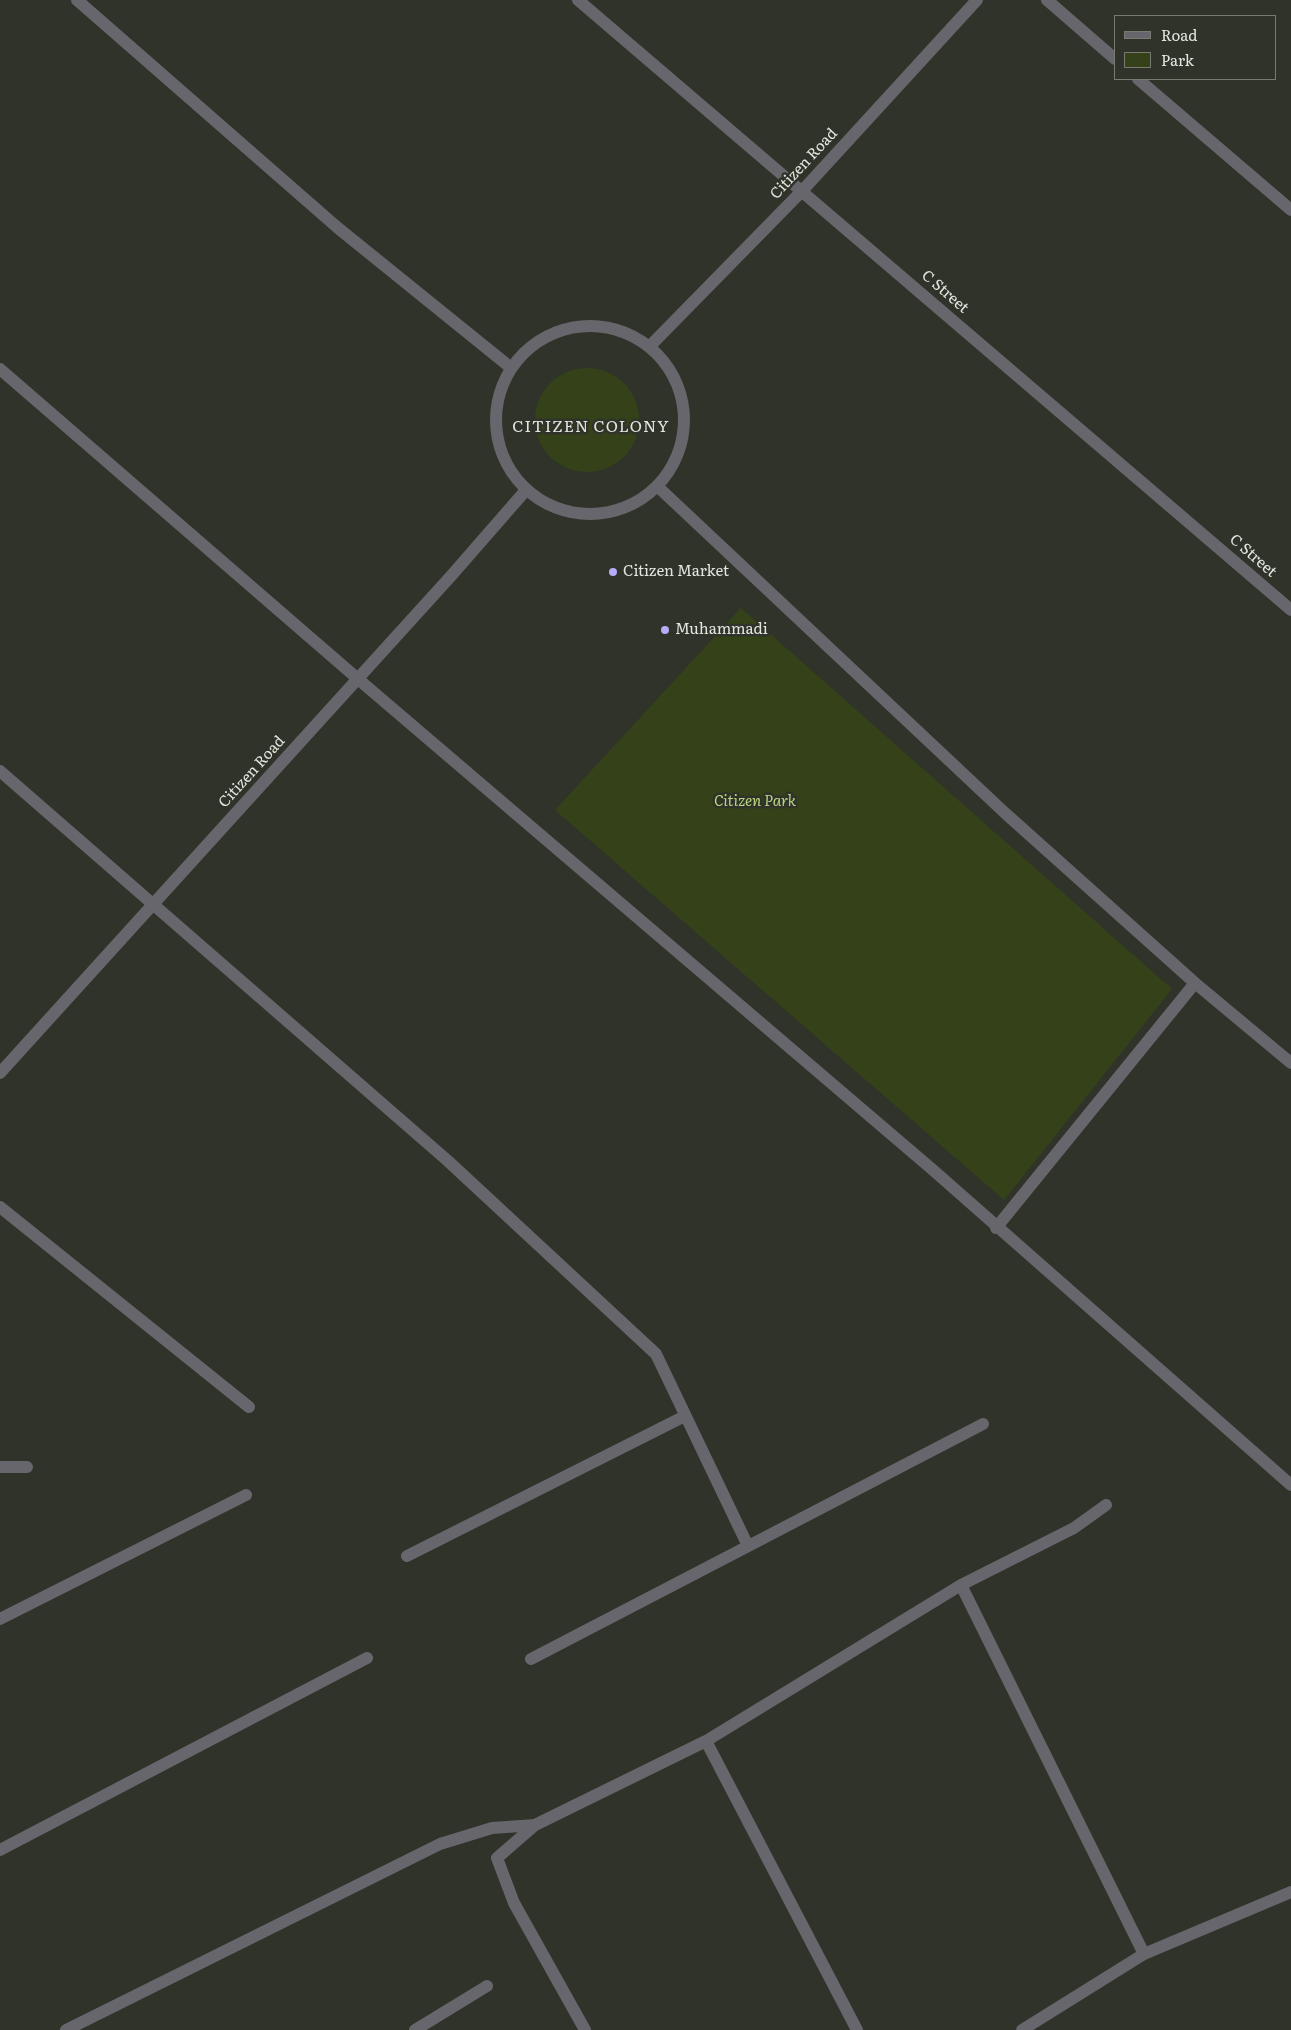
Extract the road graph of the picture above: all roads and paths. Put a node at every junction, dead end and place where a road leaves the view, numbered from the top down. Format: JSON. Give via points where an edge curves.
{"nodes":[{"id":1,"x":77,"y":0,"type":"edge"},
{"id":2,"x":578,"y":0,"type":"edge"},
{"id":3,"x":977,"y":0,"type":"edge"},
{"id":4,"x":1047,"y":0,"type":"edge"},
{"id":5,"x":1114,"y":58,"type":"edge"},
{"id":6,"x":1139,"y":80,"type":"edge"},
{"id":7,"x":802,"y":191,"type":"junction"},
{"id":8,"x":1291,"y":210,"type":"edge"},
{"id":9,"x":650,"y":346,"type":"junction"},
{"id":10,"x":510,"y":368,"type":"junction"},
{"id":11,"x":0,"y":369,"type":"edge"},
{"id":12,"x":658,"y":486,"type":"junction"},
{"id":13,"x":526,"y":490,"type":"junction"},
{"id":14,"x":1291,"y":610,"type":"edge"},
{"id":15,"x":358,"y":679,"type":"junction"},
{"id":16,"x":0,"y":771,"type":"edge"},
{"id":17,"x":152,"y":905,"type":"junction"},
{"id":18,"x":1195,"y":983,"type":"junction"},
{"id":19,"x":1291,"y":1063,"type":"edge"},
{"id":20,"x":0,"y":1073,"type":"edge"},
{"id":21,"x":0,"y":1207,"type":"edge"},
{"id":22,"x":996,"y":1228,"type":"junction"},
{"id":23,"x":249,"y":1407,"type":"dead end"},
{"id":24,"x":685,"y":1416,"type":"junction"},
{"id":25,"x":982,"y":1424,"type":"dead end"},
{"id":26,"x":0,"y":1467,"type":"edge"},
{"id":27,"x":27,"y":1467,"type":"dead end"},
{"id":28,"x":1291,"y":1485,"type":"edge"},
{"id":29,"x":246,"y":1495,"type":"dead end"},
{"id":30,"x":1106,"y":1504,"type":"dead end"},
{"id":31,"x":748,"y":1546,"type":"junction"},
{"id":32,"x":407,"y":1556,"type":"dead end"},
{"id":33,"x":961,"y":1585,"type":"junction"},
{"id":34,"x":0,"y":1619,"type":"edge"},
{"id":35,"x":367,"y":1658,"type":"dead end"},
{"id":36,"x":531,"y":1659,"type":"dead end"},
{"id":37,"x":706,"y":1740,"type":"junction"},
{"id":38,"x":535,"y":1825,"type":"junction"},
{"id":39,"x":0,"y":1850,"type":"edge"},
{"id":40,"x":1291,"y":1892,"type":"edge"},
{"id":41,"x":1144,"y":1954,"type":"junction"},
{"id":42,"x":488,"y":1986,"type":"dead end"},
{"id":43,"x":66,"y":2030,"type":"edge"},
{"id":44,"x":415,"y":2030,"type":"edge"},
{"id":45,"x":585,"y":2030,"type":"edge"},
{"id":46,"x":857,"y":2030,"type":"edge"},
{"id":47,"x":1022,"y":2030,"type":"edge"}],
"edges":[{"from":1,"to":10,"type":"street","via":[[338,228]]},
{"from":2,"to":7,"type":"street","name":"C Street"},
{"from":3,"to":7,"type":"street","name":"Citizen Road"},
{"from":4,"to":5,"type":"street"},
{"from":6,"to":8,"type":"street"},
{"from":7,"to":9,"type":"street","name":"Citizen Road"},
{"from":7,"to":14,"type":"street","name":"C Street"},
{"from":9,"to":10,"type":"street","via":[[623,330],[591,325],[560,330],[532,344]]},
{"from":9,"to":12,"type":"street","via":[[671,369],[683,399],[685,430],[676,461]]},
{"from":10,"to":13,"type":"street","via":[[498,392],[494,418],[498,444],[508,469]]},
{"from":11,"to":15,"type":"street"},
{"from":12,"to":13,"type":"street","via":[[634,504],[606,513],[578,514],[550,506]]},
{"from":12,"to":18,"type":"street","via":[[1005,812]]},
{"from":13,"to":15,"type":"street","name":"Citizen Road"},
{"from":15,"to":17,"type":"street","name":"Citizen Road"},
{"from":15,"to":22,"type":"street"},
{"from":16,"to":17,"type":"street"},
{"from":17,"to":20,"type":"street","name":"Citizen Road"},
{"from":17,"to":24,"type":"street","via":[[448,1161],[656,1354]]},
{"from":18,"to":19,"type":"street"},
{"from":18,"to":22,"type":"street"},
{"from":21,"to":23,"type":"street"},
{"from":22,"to":28,"type":"street"},
{"from":24,"to":31,"type":"street"},
{"from":24,"to":32,"type":"street"},
{"from":25,"to":31,"type":"street"},
{"from":26,"to":27,"type":"street"},
{"from":29,"to":34,"type":"street"},
{"from":30,"to":33,"type":"street","via":[[1074,1528]]},
{"from":31,"to":36,"type":"street"},
{"from":33,"to":37,"type":"street"},
{"from":33,"to":41,"type":"street"},
{"from":35,"to":39,"type":"street"},
{"from":37,"to":38,"type":"street"},
{"from":37,"to":46,"type":"street"},
{"from":38,"to":43,"type":"street","via":[[492,1828],[440,1844]]},
{"from":38,"to":45,"type":"street","via":[[498,1858],[514,1903]]},
{"from":40,"to":41,"type":"street"},
{"from":41,"to":47,"type":"street"},
{"from":42,"to":44,"type":"street"}]}
